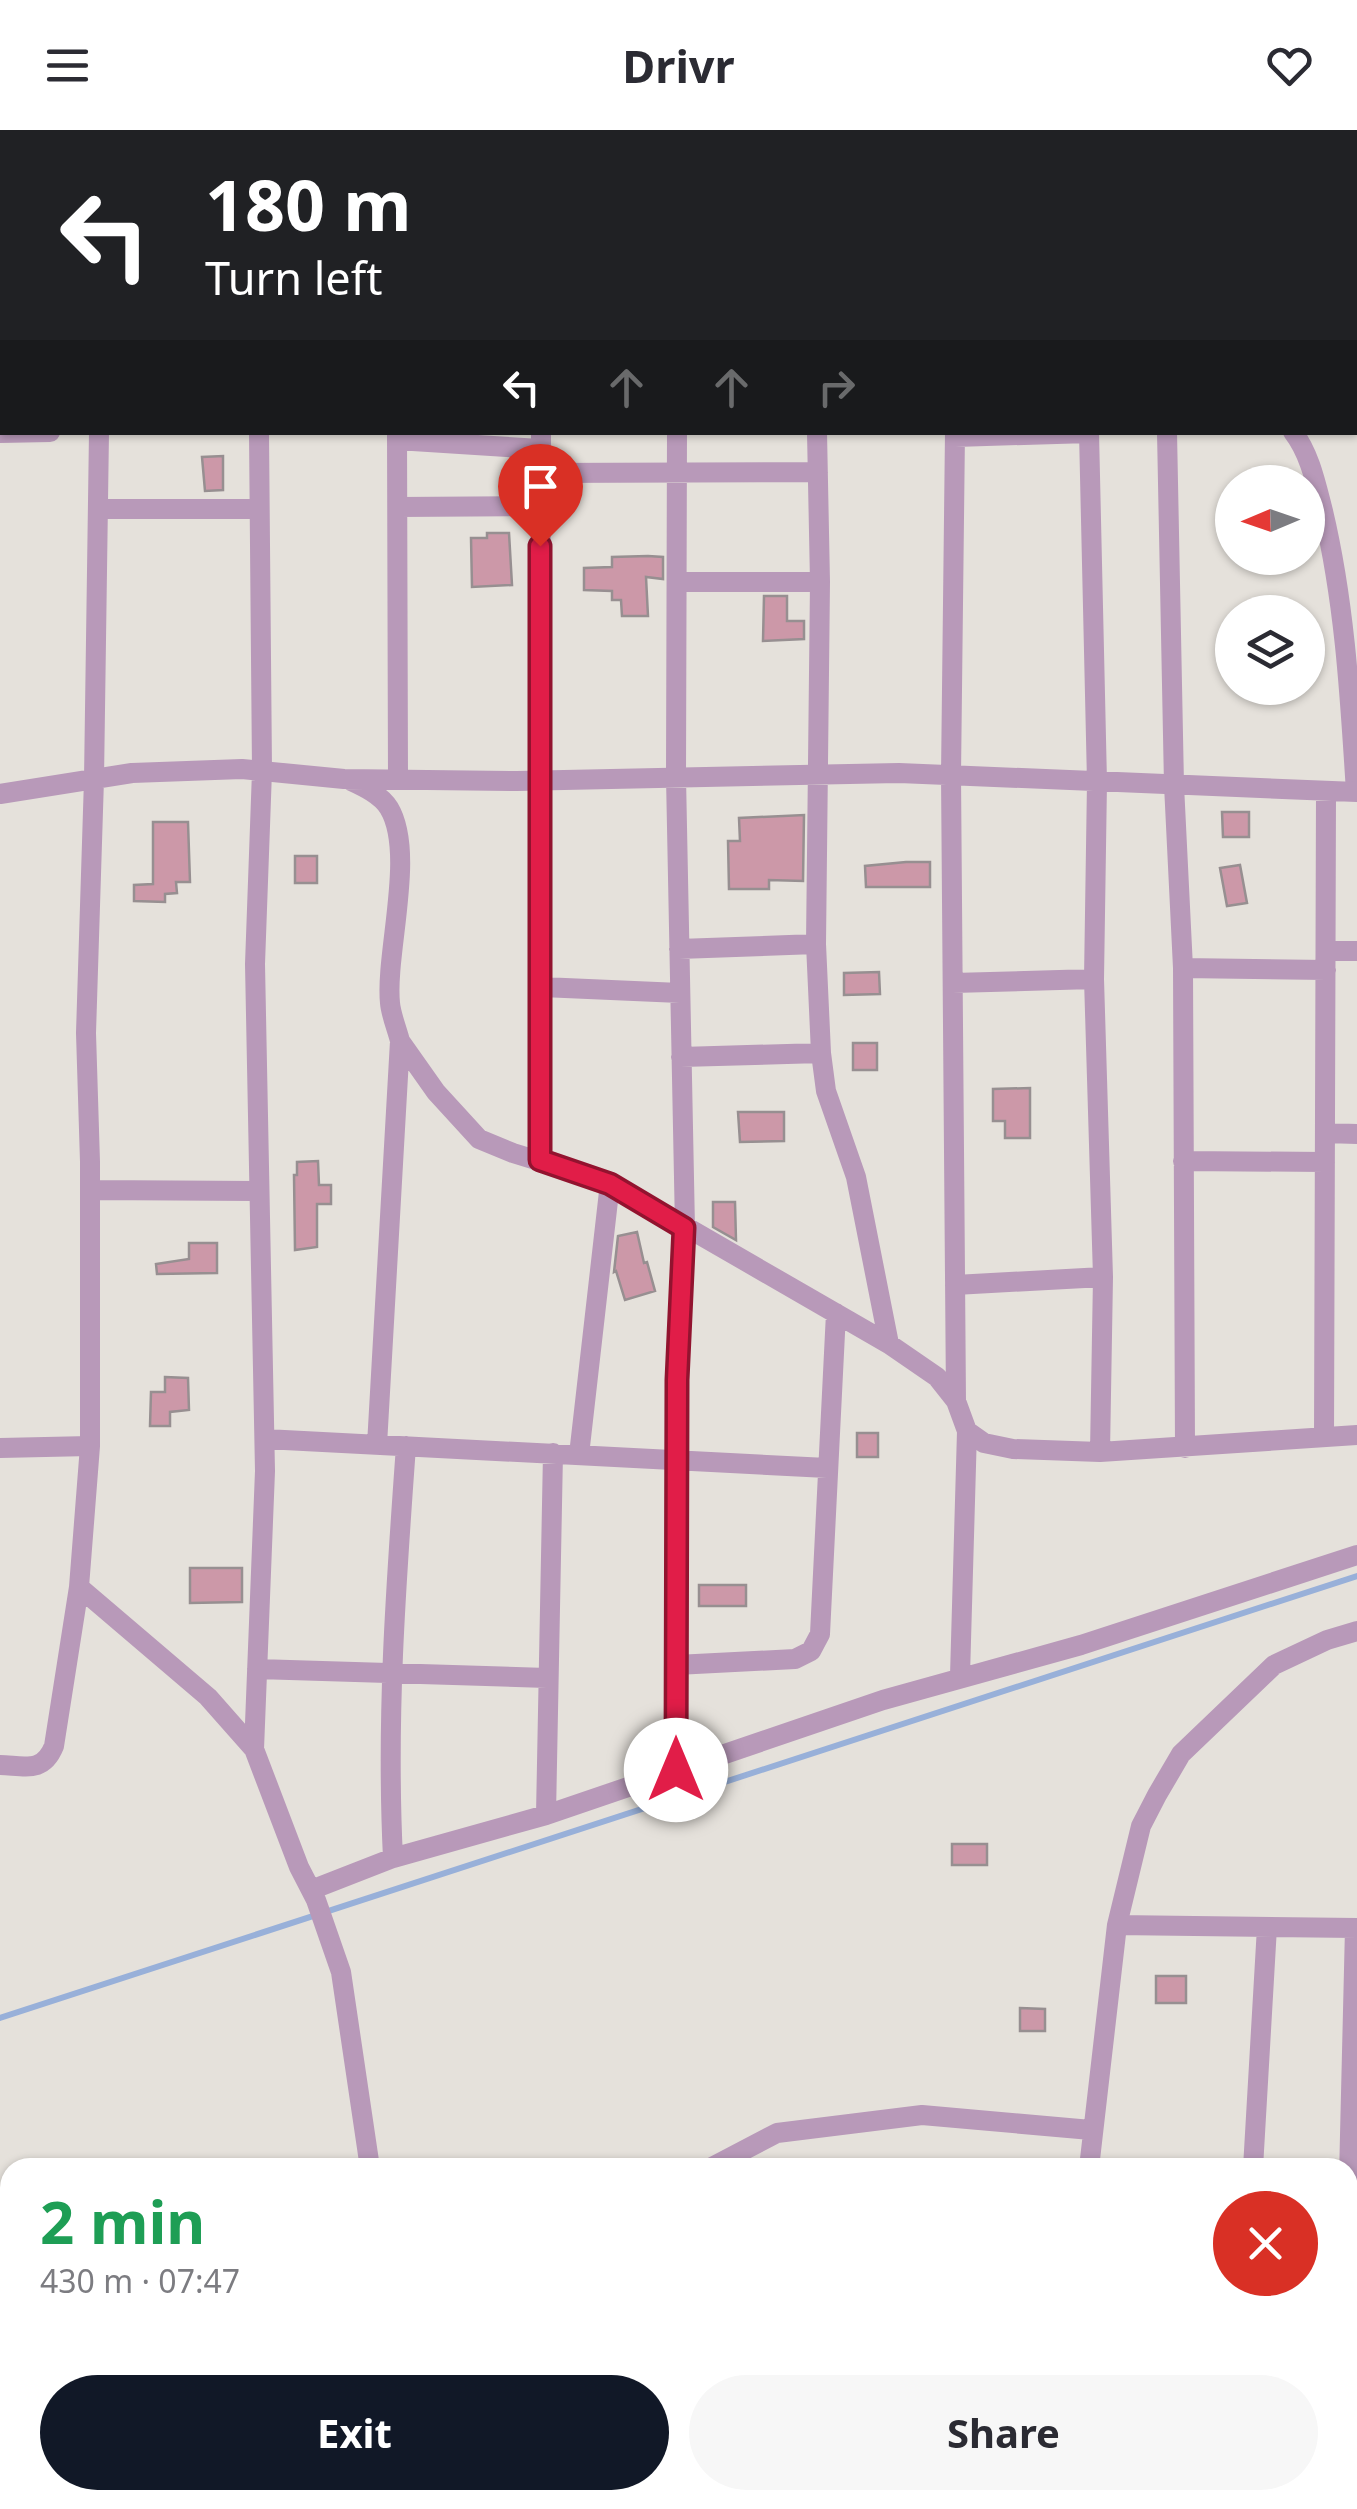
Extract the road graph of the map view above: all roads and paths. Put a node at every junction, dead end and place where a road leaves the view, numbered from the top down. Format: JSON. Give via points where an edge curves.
{"nodes":[{"id":1,"x":99,"y":435,"type":"edge"},
{"id":2,"x":260,"y":435,"type":"edge"},
{"id":3,"x":677,"y":435,"type":"edge"},
{"id":4,"x":817,"y":435,"type":"edge"},
{"id":5,"x":955,"y":435,"type":"edge"},
{"id":6,"x":1089,"y":435,"type":"edge"},
{"id":7,"x":1167,"y":435,"type":"edge"},
{"id":8,"x":1295,"y":435,"type":"edge"},
{"id":9,"x":397,"y":436,"type":"edge"},
{"id":10,"x":540,"y":441,"type":"edge"},
{"id":11,"x":677,"y":470,"type":"junction"},
{"id":12,"x":818,"y":472,"type":"junction"},
{"id":13,"x":540,"y":473,"type":"junction"},
{"id":14,"x":540,"y":506,"type":"junction"},
{"id":15,"x":399,"y":507,"type":"junction"},
{"id":16,"x":99,"y":509,"type":"junction"},
{"id":17,"x":259,"y":510,"type":"junction"},
{"id":18,"x":677,"y":582,"type":"junction"},
{"id":19,"x":820,"y":582,"type":"junction"},
{"id":20,"x":1348,"y":590,"type":"edge"},
{"id":21,"x":262,"y":772,"type":"junction"},
{"id":22,"x":819,"y":775,"type":"junction"},
{"id":23,"x":951,"y":775,"type":"junction"},
{"id":24,"x":344,"y":778,"type":"junction"},
{"id":25,"x":676,"y":778,"type":"junction"},
{"id":26,"x":94,"y":779,"type":"junction"},
{"id":27,"x":398,"y":780,"type":"junction"},
{"id":28,"x":540,"y":780,"type":"junction"},
{"id":29,"x":1097,"y":782,"type":"junction"},
{"id":30,"x":1174,"y":785,"type":"junction"},
{"id":31,"x":1326,"y":792,"type":"junction"},
{"id":32,"x":1356,"y":792,"type":"edge"},
{"id":33,"x":0,"y":794,"type":"edge"},
{"id":34,"x":816,"y":944,"type":"junction"},
{"id":35,"x":679,"y":949,"type":"junction"},
{"id":36,"x":1357,"y":951,"type":"edge"},
{"id":37,"x":1326,"y":960,"type":"junction"},
{"id":38,"x":1183,"y":968,"type":"junction"},
{"id":39,"x":1094,"y":979,"type":"junction"},
{"id":40,"x":952,"y":983,"type":"junction"},
{"id":41,"x":542,"y":987,"type":"junction"},
{"id":42,"x":680,"y":992,"type":"junction"},
{"id":43,"x":400,"y":1041,"type":"junction"},
{"id":44,"x":821,"y":1053,"type":"junction"},
{"id":45,"x":681,"y":1057,"type":"junction"},
{"id":46,"x":1325,"y":1133,"type":"junction"},
{"id":47,"x":1357,"y":1134,"type":"edge"},
{"id":48,"x":540,"y":1160,"type":"junction"},
{"id":49,"x":1183,"y":1161,"type":"junction"},
{"id":50,"x":1325,"y":1162,"type":"junction"},
{"id":51,"x":610,"y":1184,"type":"junction"},
{"id":52,"x":90,"y":1190,"type":"junction"},
{"id":53,"x":258,"y":1190,"type":"junction"},
{"id":54,"x":684,"y":1228,"type":"junction"},
{"id":55,"x":1103,"y":1277,"type":"junction"},
{"id":56,"x":955,"y":1285,"type":"junction"},
{"id":57,"x":836,"y":1313,"type":"junction"},
{"id":58,"x":889,"y":1344,"type":"junction"},
{"id":59,"x":956,"y":1400,"type":"junction"},
{"id":60,"x":967,"y":1431,"type":"junction"},
{"id":61,"x":1357,"y":1435,"type":"edge"},
{"id":62,"x":1324,"y":1437,"type":"junction"},
{"id":63,"x":264,"y":1439,"type":"junction"},
{"id":64,"x":377,"y":1444,"type":"junction"},
{"id":65,"x":90,"y":1446,"type":"junction"},
{"id":66,"x":406,"y":1446,"type":"junction"},
{"id":67,"x":0,"y":1448,"type":"edge"},
{"id":68,"x":1185,"y":1448,"type":"junction"},
{"id":69,"x":1100,"y":1452,"type":"junction"},
{"id":70,"x":553,"y":1454,"type":"junction"},
{"id":71,"x":579,"y":1455,"type":"junction"},
{"id":72,"x":676,"y":1460,"type":"junction"},
{"id":73,"x":827,"y":1468,"type":"junction"},
{"id":74,"x":1357,"y":1555,"type":"edge"},
{"id":75,"x":79,"y":1586,"type":"junction"},
{"id":76,"x":1357,"y":1631,"type":"edge"},
{"id":77,"x":676,"y":1665,"type":"junction"},
{"id":78,"x":257,"y":1669,"type":"junction"},
{"id":79,"x":390,"y":1674,"type":"junction"},
{"id":80,"x":960,"y":1676,"type":"junction"},
{"id":81,"x":547,"y":1678,"type":"junction"},
{"id":82,"x":254,"y":1749,"type":"junction"},
{"id":83,"x":0,"y":1765,"type":"edge"},
{"id":84,"x":676,"y":1770,"type":"junction"},
{"id":85,"x":546,"y":1815,"type":"junction"},
{"id":86,"x":393,"y":1858,"type":"junction"},
{"id":87,"x":311,"y":1890,"type":"junction"},
{"id":88,"x":1117,"y":1925,"type":"junction"},
{"id":89,"x":1267,"y":1927,"type":"junction"},
{"id":90,"x":1356,"y":1928,"type":"edge"},
{"id":91,"x":1091,"y":2130,"type":"junction"},
{"id":92,"x":369,"y":2158,"type":"edge"},
{"id":93,"x":729,"y":2158,"type":"edge"},
{"id":94,"x":1090,"y":2158,"type":"edge"},
{"id":95,"x":1253,"y":2158,"type":"edge"},
{"id":96,"x":1349,"y":2158,"type":"edge"}],
"edges":[{"from":1,"to":16,"type":"street"},
{"from":2,"to":17,"type":"street"},
{"from":3,"to":11,"type":"street"},
{"from":4,"to":12,"type":"street"},
{"from":5,"to":23,"type":"street"},
{"from":6,"to":29,"type":"street"},
{"from":7,"to":30,"type":"street"},
{"from":8,"to":20,"type":"street","via":[[1315,478]]},
{"from":9,"to":10,"type":"street"},
{"from":9,"to":15,"type":"street"},
{"from":10,"to":13,"type":"street"},
{"from":11,"to":12,"type":"street"},
{"from":11,"to":13,"type":"street"},
{"from":11,"to":18,"type":"street"},
{"from":12,"to":19,"type":"street"},
{"from":13,"to":14,"type":"street"},
{"from":14,"to":15,"type":"street"},
{"from":14,"to":28,"type":"street"},
{"from":15,"to":27,"type":"street"},
{"from":16,"to":17,"type":"street"},
{"from":16,"to":26,"type":"street"},
{"from":17,"to":21,"type":"street"},
{"from":18,"to":19,"type":"street"},
{"from":18,"to":25,"type":"street"},
{"from":19,"to":22,"type":"street"},
{"from":20,"to":32,"type":"street"},
{"from":21,"to":24,"type":"street"},
{"from":21,"to":26,"type":"street","via":[[182,770]]},
{"from":21,"to":53,"type":"street"},
{"from":22,"to":23,"type":"street"},
{"from":22,"to":25,"type":"street"},
{"from":22,"to":34,"type":"street"},
{"from":23,"to":29,"type":"street"},
{"from":23,"to":40,"type":"street"},
{"from":24,"to":27,"type":"street"},
{"from":24,"to":43,"type":"street","via":[[389,808],[398,836],[390,1003]]},
{"from":25,"to":28,"type":"street"},
{"from":25,"to":35,"type":"street"},
{"from":26,"to":33,"type":"street"},
{"from":26,"to":52,"type":"street","via":[[86,1034]]},
{"from":27,"to":28,"type":"street"},
{"from":28,"to":41,"type":"street"},
{"from":29,"to":30,"type":"street"},
{"from":29,"to":39,"type":"street"},
{"from":30,"to":31,"type":"street"},
{"from":30,"to":38,"type":"street"},
{"from":31,"to":32,"type":"street"},
{"from":31,"to":37,"type":"street"},
{"from":34,"to":35,"type":"street"},
{"from":34,"to":44,"type":"street"},
{"from":35,"to":42,"type":"street"},
{"from":36,"to":37,"type":"street"},
{"from":37,"to":38,"type":"street"},
{"from":37,"to":46,"type":"street"},
{"from":38,"to":49,"type":"street"},
{"from":39,"to":40,"type":"street"},
{"from":39,"to":55,"type":"street"},
{"from":40,"to":56,"type":"street"},
{"from":41,"to":42,"type":"street"},
{"from":41,"to":48,"type":"street"},
{"from":42,"to":45,"type":"street"},
{"from":43,"to":48,"type":"street","via":[[479,1139]]},
{"from":43,"to":64,"type":"street"},
{"from":44,"to":45,"type":"street"},
{"from":44,"to":58,"type":"street","via":[[826,1091],[856,1178]]},
{"from":45,"to":54,"type":"street"},
{"from":46,"to":47,"type":"street"},
{"from":46,"to":50,"type":"street"},
{"from":48,"to":51,"type":"street"},
{"from":49,"to":50,"type":"street"},
{"from":49,"to":68,"type":"street"},
{"from":50,"to":62,"type":"street"},
{"from":51,"to":54,"type":"street"},
{"from":51,"to":71,"type":"street"},
{"from":52,"to":53,"type":"street"},
{"from":52,"to":65,"type":"street"},
{"from":53,"to":63,"type":"street"},
{"from":54,"to":57,"type":"street"},
{"from":54,"to":72,"type":"street"},
{"from":55,"to":56,"type":"street"},
{"from":55,"to":69,"type":"street"},
{"from":56,"to":59,"type":"street"},
{"from":57,"to":58,"type":"street"},
{"from":57,"to":73,"type":"street"},
{"from":58,"to":59,"type":"street","via":[[937,1376]]},
{"from":59,"to":60,"type":"street"},
{"from":60,"to":69,"type":"street","via":[[984,1443],[1014,1449]]},
{"from":60,"to":80,"type":"street"},
{"from":61,"to":62,"type":"street"},
{"from":62,"to":68,"type":"street"},
{"from":63,"to":64,"type":"street"},
{"from":63,"to":78,"type":"street"},
{"from":64,"to":66,"type":"street"},
{"from":65,"to":67,"type":"street"},
{"from":65,"to":75,"type":"street"},
{"from":66,"to":70,"type":"street"},
{"from":66,"to":79,"type":"street"},
{"from":68,"to":69,"type":"street"},
{"from":70,"to":71,"type":"street"},
{"from":70,"to":81,"type":"street"},
{"from":71,"to":72,"type":"street"},
{"from":72,"to":73,"type":"street"},
{"from":72,"to":77,"type":"street"},
{"from":73,"to":77,"type":"street","via":[[820,1634],[811,1652],[795,1659]]},
{"from":74,"to":80,"type":"street","via":[[1081,1645]]},
{"from":75,"to":82,"type":"street","via":[[197,1687]]},
{"from":75,"to":83,"type":"street","via":[[48,1760],[40,1766]]},
{"from":76,"to":88,"type":"street","via":[[1274,1665],[1181,1754],[1141,1826]]},
{"from":77,"to":84,"type":"street"},
{"from":78,"to":79,"type":"street"},
{"from":78,"to":82,"type":"street"},
{"from":79,"to":81,"type":"street"},
{"from":79,"to":86,"type":"street"},
{"from":80,"to":84,"type":"street"},
{"from":81,"to":85,"type":"street"},
{"from":82,"to":87,"type":"street"},
{"from":84,"to":85,"type":"street"},
{"from":85,"to":86,"type":"street"},
{"from":86,"to":87,"type":"street"},
{"from":87,"to":92,"type":"street","via":[[341,1972]]},
{"from":88,"to":89,"type":"street"},
{"from":88,"to":91,"type":"street"},
{"from":89,"to":90,"type":"street"},
{"from":89,"to":95,"type":"street"},
{"from":90,"to":96,"type":"street"},
{"from":91,"to":93,"type":"street","via":[[922,2115],[777,2133]]},
{"from":91,"to":94,"type":"street"}]}
